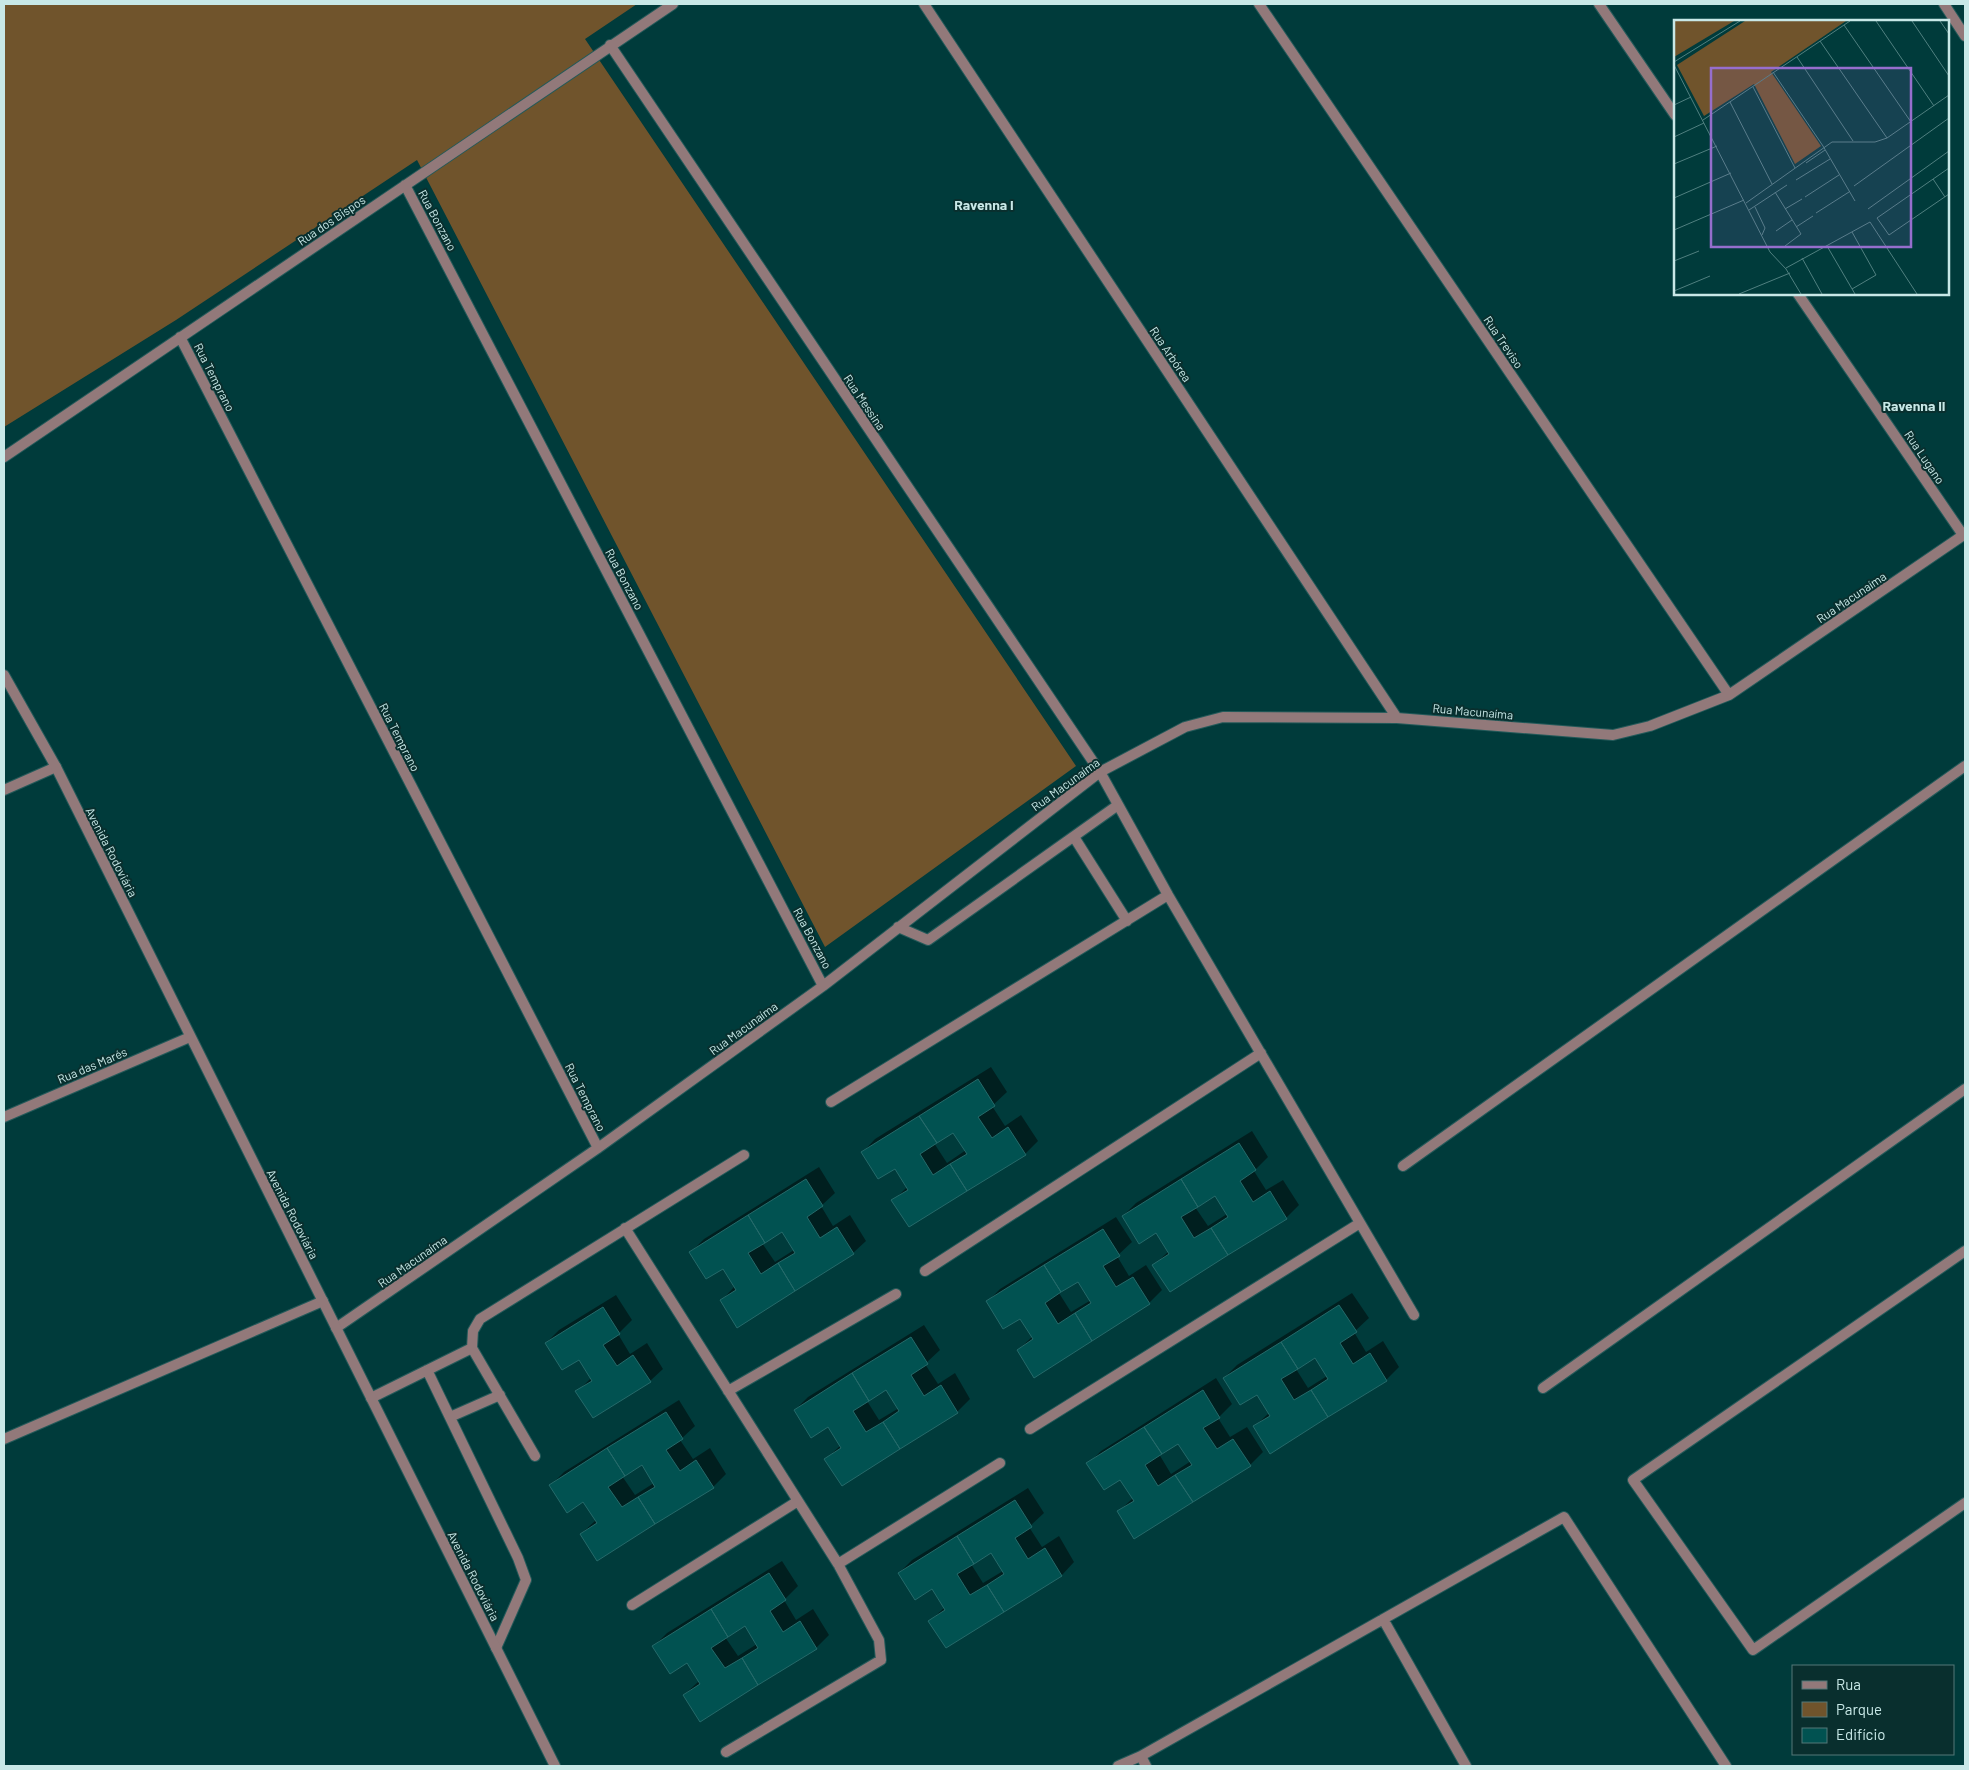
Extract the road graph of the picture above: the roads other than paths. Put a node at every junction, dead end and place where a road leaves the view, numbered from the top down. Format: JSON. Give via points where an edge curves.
{"nodes":[{"id":1,"x":673,"y":4,"type":"edge"},
{"id":2,"x":924,"y":4,"type":"edge"},
{"id":3,"x":1259,"y":4,"type":"edge"},
{"id":4,"x":1599,"y":4,"type":"edge"},
{"id":5,"x":1944,"y":4,"type":"edge"},
{"id":6,"x":1965,"y":36,"type":"edge"},
{"id":7,"x":610,"y":45,"type":"junction"},
{"id":8,"x":1674,"y":114,"type":"edge"},
{"id":9,"x":405,"y":185,"type":"junction"},
{"id":10,"x":1799,"y":295,"type":"edge"},
{"id":11,"x":180,"y":337,"type":"junction"},
{"id":12,"x":4,"y":457,"type":"edge"},
{"id":13,"x":1964,"y":535,"type":"edge"},
{"id":14,"x":4,"y":675,"type":"edge"},
{"id":15,"x":1728,"y":695,"type":"junction"},
{"id":16,"x":1397,"y":718,"type":"junction"},
{"id":17,"x":1965,"y":766,"type":"edge"},
{"id":18,"x":56,"y":767,"type":"junction"},
{"id":19,"x":1100,"y":772,"type":"junction"},
{"id":20,"x":4,"y":790,"type":"edge"},
{"id":21,"x":1118,"y":805,"type":"junction"},
{"id":22,"x":1074,"y":837,"type":"junction"},
{"id":23,"x":1168,"y":896,"type":"junction"},
{"id":24,"x":1127,"y":921,"type":"junction"},
{"id":25,"x":898,"y":927,"type":"junction"},
{"id":26,"x":823,"y":986,"type":"junction"},
{"id":27,"x":190,"y":1036,"type":"junction"},
{"id":28,"x":1260,"y":1053,"type":"junction"},
{"id":29,"x":1965,"y":1089,"type":"edge"},
{"id":30,"x":832,"y":1102,"type":"dead end"},
{"id":31,"x":4,"y":1117,"type":"edge"},
{"id":32,"x":598,"y":1148,"type":"junction"},
{"id":33,"x":744,"y":1155,"type":"dead end"},
{"id":34,"x":1402,"y":1166,"type":"dead end"},
{"id":35,"x":1360,"y":1223,"type":"junction"},
{"id":36,"x":625,"y":1228,"type":"junction"},
{"id":37,"x":1965,"y":1251,"type":"edge"},
{"id":38,"x":925,"y":1271,"type":"dead end"},
{"id":39,"x":896,"y":1294,"type":"dead end"},
{"id":40,"x":323,"y":1301,"type":"junction"},
{"id":41,"x":1414,"y":1315,"type":"dead end"},
{"id":42,"x":336,"y":1328,"type":"junction"},
{"id":43,"x":472,"y":1348,"type":"junction"},
{"id":44,"x":427,"y":1370,"type":"junction"},
{"id":45,"x":1544,"y":1388,"type":"dead end"},
{"id":46,"x":728,"y":1391,"type":"junction"},
{"id":47,"x":500,"y":1395,"type":"junction"},
{"id":48,"x":371,"y":1398,"type":"junction"},
{"id":49,"x":450,"y":1417,"type":"junction"},
{"id":50,"x":1030,"y":1429,"type":"dead end"},
{"id":51,"x":4,"y":1439,"type":"edge"},
{"id":52,"x":535,"y":1456,"type":"dead end"},
{"id":53,"x":1000,"y":1463,"type":"dead end"},
{"id":54,"x":798,"y":1501,"type":"junction"},
{"id":55,"x":1965,"y":1504,"type":"edge"},
{"id":56,"x":838,"y":1564,"type":"junction"},
{"id":57,"x":632,"y":1605,"type":"dead end"},
{"id":58,"x":1383,"y":1620,"type":"junction"},
{"id":59,"x":496,"y":1648,"type":"junction"},
{"id":60,"x":726,"y":1752,"type":"dead end"},
{"id":61,"x":1140,"y":1756,"type":"junction"},
{"id":62,"x":556,"y":1766,"type":"edge"},
{"id":63,"x":1118,"y":1766,"type":"edge"},
{"id":64,"x":1146,"y":1766,"type":"edge"},
{"id":65,"x":1466,"y":1766,"type":"edge"},
{"id":66,"x":1726,"y":1766,"type":"edge"}],
"edges":[{"from":1,"to":7,"type":"street","name":"Rua dos Bispos"},
{"from":2,"to":16,"type":"street","name":"Rua Arbórea"},
{"from":3,"to":15,"type":"street","name":"Rua Treviso"},
{"from":4,"to":8,"type":"street"},
{"from":5,"to":6,"type":"street"},
{"from":7,"to":9,"type":"street","name":"Rua dos Bispos"},
{"from":7,"to":19,"type":"street","name":"Rua Messina"},
{"from":9,"to":11,"type":"street","name":"Rua dos Bispos"},
{"from":9,"to":26,"type":"street","name":"Rua Bonzano"},
{"from":10,"to":13,"type":"street","name":"Rua Lugano"},
{"from":11,"to":12,"type":"street","name":"Rua dos Bispos"},
{"from":11,"to":32,"type":"street","name":"Rua Temprano"},
{"from":13,"to":15,"type":"street","name":"Rua Macunaíma"},
{"from":14,"to":18,"type":"street","name":"Avenida Rodoviária"},
{"from":15,"to":16,"type":"street","name":"Rua Macunaíma","via":[[1650,726],[1612,735]]},
{"from":16,"to":19,"type":"street","name":"Rua Macunaíma","via":[[1223,716],[1185,727]]},
{"from":17,"to":34,"type":"street"},
{"from":18,"to":20,"type":"street"},
{"from":18,"to":27,"type":"street","name":"Avenida Rodoviária"},
{"from":19,"to":21,"type":"street","name":"Rua Messina"},
{"from":19,"to":25,"type":"street","name":"Rua Macunaíma"},
{"from":21,"to":22,"type":"street"},
{"from":21,"to":23,"type":"street","name":"Rua Messina"},
{"from":22,"to":24,"type":"street"},
{"from":22,"to":25,"type":"street","via":[[928,940]]},
{"from":23,"to":24,"type":"street"},
{"from":23,"to":28,"type":"street","name":"Rua Messina"},
{"from":24,"to":30,"type":"street"},
{"from":25,"to":26,"type":"street","name":"Rua Macunaíma"},
{"from":26,"to":32,"type":"street","name":"Rua Macunaíma"},
{"from":27,"to":31,"type":"street","name":"Rua das Marés"},
{"from":27,"to":40,"type":"street","name":"Avenida Rodoviária"},
{"from":28,"to":35,"type":"street","name":"Rua Messina"},
{"from":28,"to":38,"type":"street"},
{"from":29,"to":45,"type":"street"},
{"from":32,"to":42,"type":"street","name":"Rua Macunaíma"},
{"from":33,"to":36,"type":"street"},
{"from":35,"to":41,"type":"street","name":"Rua Messina"},
{"from":35,"to":50,"type":"street"},
{"from":36,"to":43,"type":"street","via":[[480,1319],[473,1331]]},
{"from":36,"to":46,"type":"street"},
{"from":37,"to":55,"type":"street","via":[[1634,1480],[1753,1650]]},
{"from":39,"to":46,"type":"street"},
{"from":40,"to":42,"type":"street","name":"Avenida Rodoviária"},
{"from":40,"to":51,"type":"street"},
{"from":42,"to":48,"type":"street","name":"Avenida Rodoviária"},
{"from":43,"to":44,"type":"street"},
{"from":43,"to":47,"type":"street"},
{"from":44,"to":48,"type":"street"},
{"from":44,"to":49,"type":"street"},
{"from":46,"to":54,"type":"street"},
{"from":47,"to":49,"type":"street"},
{"from":47,"to":52,"type":"street"},
{"from":48,"to":59,"type":"street","name":"Avenida Rodoviária"},
{"from":49,"to":59,"type":"street","via":[[526,1580]]},
{"from":53,"to":56,"type":"street"},
{"from":54,"to":56,"type":"street"},
{"from":54,"to":57,"type":"street"},
{"from":56,"to":60,"type":"street","via":[[879,1640],[881,1660]]},
{"from":58,"to":61,"type":"street"},
{"from":58,"to":65,"type":"street"},
{"from":58,"to":66,"type":"street","via":[[1564,1517]]},
{"from":59,"to":62,"type":"street","name":"Avenida Rodoviária"},
{"from":61,"to":63,"type":"street"},
{"from":61,"to":64,"type":"street"}]}
